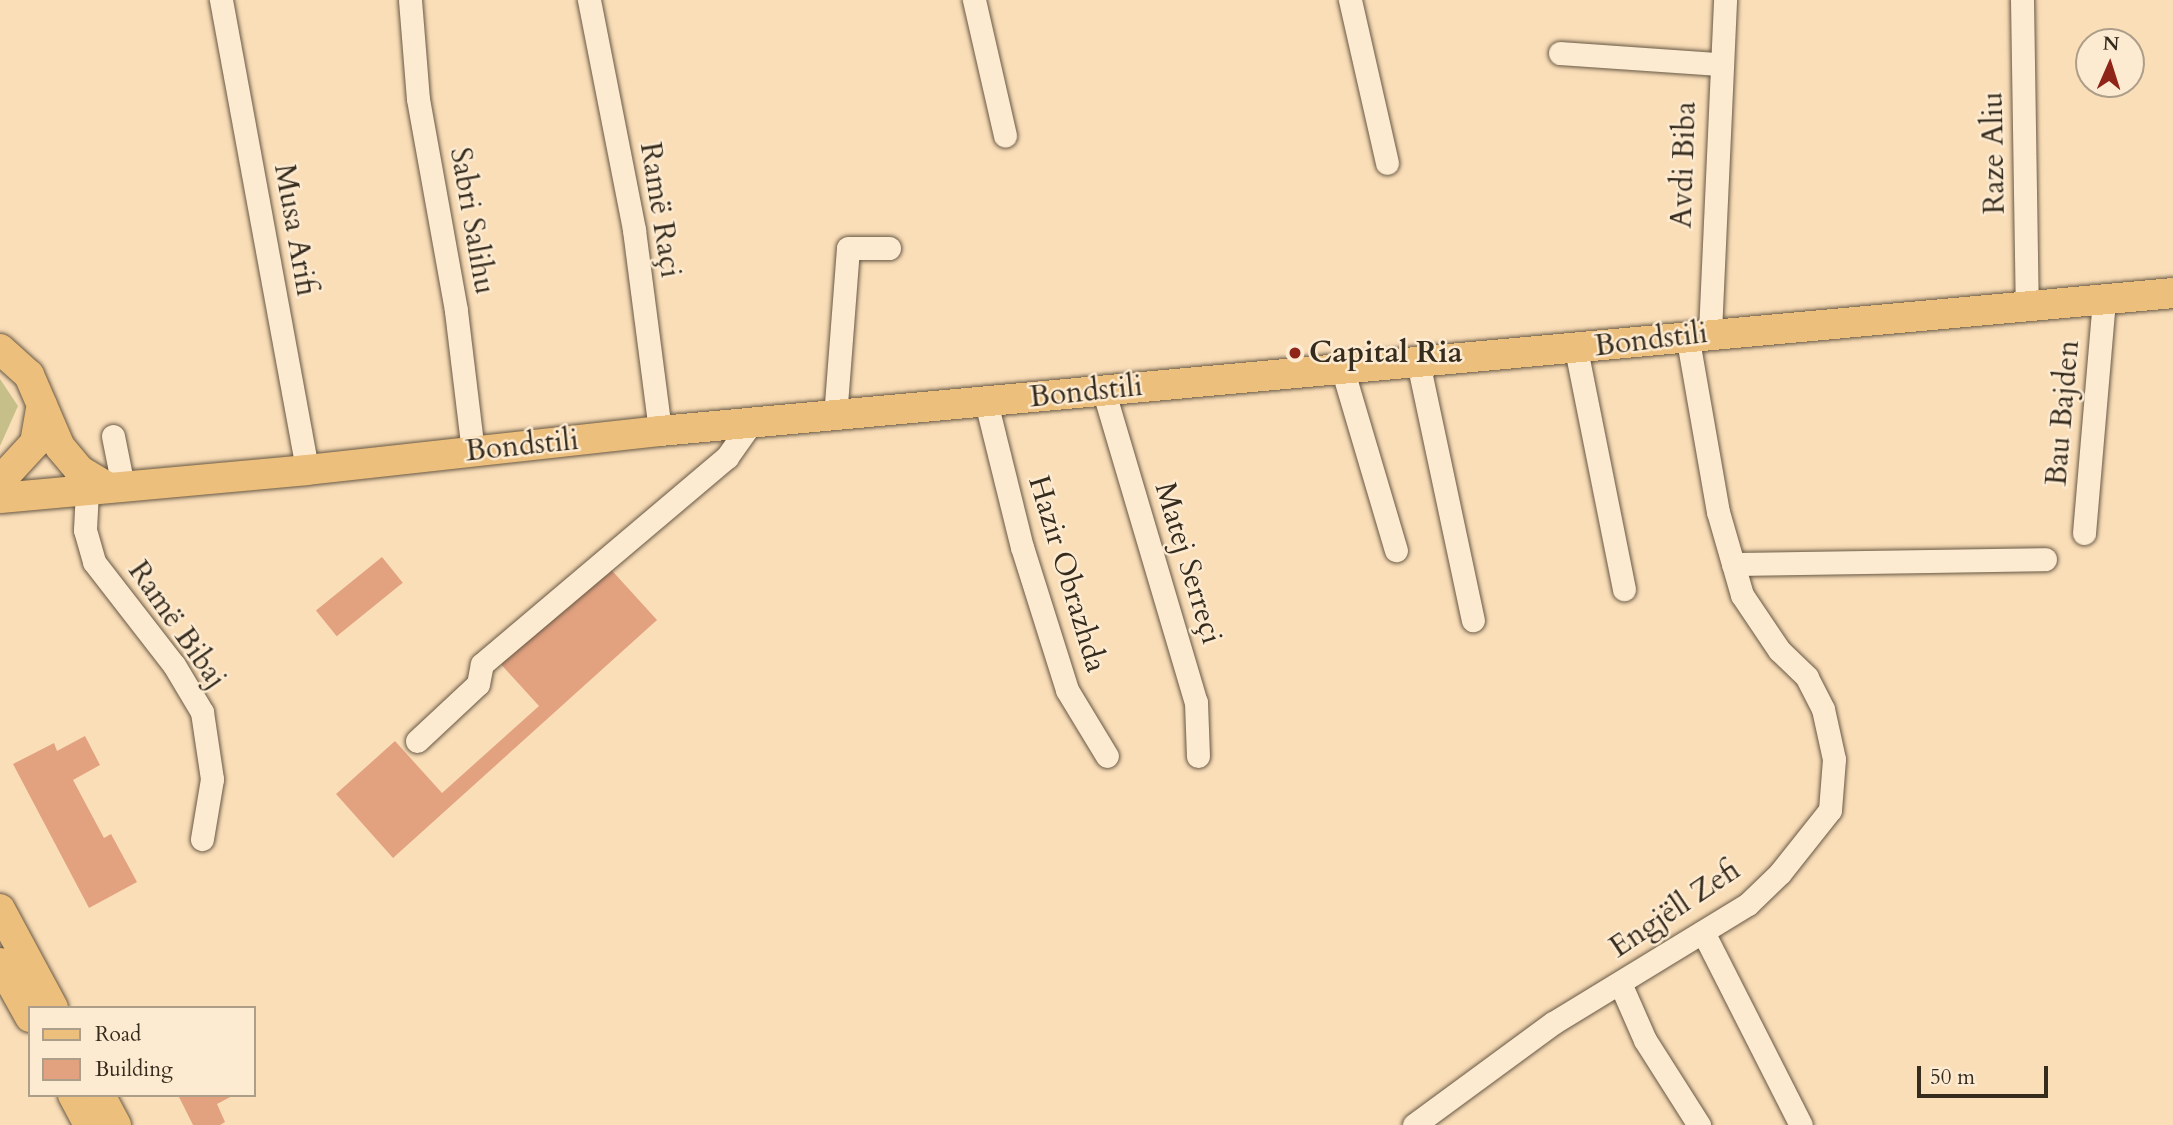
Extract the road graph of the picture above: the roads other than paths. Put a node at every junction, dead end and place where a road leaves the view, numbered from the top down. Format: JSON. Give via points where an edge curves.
{"nodes":[{"id":1,"x":221,"y":0,"type":"edge"},
{"id":2,"x":410,"y":0,"type":"edge"},
{"id":3,"x":589,"y":0,"type":"edge"},
{"id":4,"x":974,"y":0,"type":"edge"},
{"id":5,"x":1350,"y":0,"type":"edge"},
{"id":6,"x":1725,"y":0,"type":"edge"},
{"id":7,"x":2022,"y":0,"type":"edge"},
{"id":8,"x":1560,"y":53,"type":"dead end"},
{"id":9,"x":1719,"y":64,"type":"junction"},
{"id":10,"x":1004,"y":135,"type":"dead end"},
{"id":11,"x":1387,"y":163,"type":"dead end"},
{"id":12,"x":889,"y":248,"type":"dead end"},
{"id":13,"x":2172,"y":291,"type":"edge"},
{"id":14,"x":2104,"y":299,"type":"junction"},
{"id":15,"x":2027,"y":305,"type":"junction"},
{"id":16,"x":1699,"y":334,"type":"junction"},
{"id":17,"x":0,"y":349,"type":"edge"},
{"id":18,"x":1576,"y":349,"type":"junction"},
{"id":19,"x":1418,"y":362,"type":"junction"},
{"id":20,"x":1342,"y":368,"type":"junction"},
{"id":21,"x":1103,"y":390,"type":"junction"},
{"id":22,"x":986,"y":402,"type":"junction"},
{"id":23,"x":42,"y":405,"type":"junction"},
{"id":24,"x":835,"y":417,"type":"junction"},
{"id":25,"x":751,"y":423,"type":"junction"},
{"id":26,"x":660,"y":431,"type":"junction"},
{"id":27,"x":113,"y":436,"type":"dead end"},
{"id":28,"x":474,"y":452,"type":"junction"},
{"id":29,"x":307,"y":470,"type":"junction"},
{"id":30,"x":0,"y":481,"type":"edge"},
{"id":31,"x":107,"y":488,"type":"junction"},
{"id":32,"x":0,"y":498,"type":"edge"},
{"id":33,"x":2084,"y":533,"type":"dead end"},
{"id":34,"x":1396,"y":550,"type":"dead end"},
{"id":35,"x":2045,"y":559,"type":"dead end"},
{"id":36,"x":1733,"y":564,"type":"junction"},
{"id":37,"x":1624,"y":589,"type":"dead end"},
{"id":38,"x":1473,"y":620,"type":"dead end"},
{"id":39,"x":417,"y":741,"type":"dead end"},
{"id":40,"x":1107,"y":756,"type":"dead end"},
{"id":41,"x":1198,"y":757,"type":"dead end"},
{"id":42,"x":202,"y":839,"type":"dead end"},
{"id":43,"x":0,"y":909,"type":"edge"},
{"id":44,"x":1703,"y":932,"type":"junction"},
{"id":45,"x":0,"y":963,"type":"edge"},
{"id":46,"x":1620,"y":983,"type":"junction"},
{"id":47,"x":52,"y":1006,"type":"edge"},
{"id":48,"x":28,"y":1013,"type":"edge"},
{"id":49,"x":74,"y":1097,"type":"edge"},
{"id":50,"x":101,"y":1097,"type":"edge"},
{"id":51,"x":89,"y":1125,"type":"edge"},
{"id":52,"x":116,"y":1125,"type":"edge"},
{"id":53,"x":1414,"y":1125,"type":"edge"},
{"id":54,"x":1699,"y":1125,"type":"edge"},
{"id":55,"x":1801,"y":1125,"type":"edge"}],
"edges":[{"from":1,"to":29,"type":"street","name":"Musa Arifi"},
{"from":2,"to":28,"type":"street","name":"Sabri Salihu","via":[[418,99],[456,311]]},
{"from":3,"to":26,"type":"street","name":"Ramë Raçi","via":[[634,230]]},
{"from":4,"to":10,"type":"street"},
{"from":5,"to":11,"type":"street"},
{"from":6,"to":9,"type":"street","name":"Avdi Biba"},
{"from":7,"to":15,"type":"street","name":"Raze Aliu"},
{"from":8,"to":9,"type":"street"},
{"from":9,"to":16,"type":"street","name":"Avdi Biba"},
{"from":12,"to":24,"type":"street","via":[[848,248]]},
{"from":13,"to":14,"type":"main road","name":"Bondstili"},
{"from":14,"to":15,"type":"main road","name":"Bondstili"},
{"from":14,"to":33,"type":"street","name":"Bau Bajden"},
{"from":15,"to":16,"type":"main road","name":"Bondstili"},
{"from":16,"to":18,"type":"main road","name":"Bondstili"},
{"from":16,"to":36,"type":"street","name":"Engjëll Zefi","via":[[1700,425]]},
{"from":17,"to":23,"type":"main road","via":[[29,375]]},
{"from":18,"to":19,"type":"main road","name":"Bondstili"},
{"from":18,"to":37,"type":"street"},
{"from":19,"to":20,"type":"main road","name":"Bondstili"},
{"from":19,"to":38,"type":"street"},
{"from":20,"to":21,"type":"main road","name":"Bondstili"},
{"from":20,"to":34,"type":"street"},
{"from":21,"to":22,"type":"main road","name":"Bondstili"},
{"from":21,"to":41,"type":"street","name":"Matej Serreçi","via":[[1196,702]]},
{"from":22,"to":24,"type":"main road","name":"Bondstili"},
{"from":22,"to":40,"type":"street","name":"Hazir Obrazhda","via":[[1022,547],[1068,690]]},
{"from":23,"to":30,"type":"main road","via":[[35,443]]},
{"from":23,"to":31,"type":"main road","via":[[60,447],[79,470]]},
{"from":24,"to":25,"type":"main road","name":"Bondstili"},
{"from":25,"to":26,"type":"main road","name":"Bondstili"},
{"from":25,"to":39,"type":"street","via":[[727,457],[482,664],[478,684]]},
{"from":26,"to":28,"type":"main road","name":"Bondstili"},
{"from":27,"to":31,"type":"street"},
{"from":28,"to":29,"type":"main road","name":"Bondstili"},
{"from":29,"to":31,"type":"main road","name":"Bondstili"},
{"from":31,"to":32,"type":"main road","name":"Bondstili"},
{"from":31,"to":42,"type":"street","name":"Ramë Bibaj","via":[[85,530],[94,562],[174,665],[202,712],[212,779]]},
{"from":35,"to":36,"type":"street"},
{"from":36,"to":44,"type":"street","name":"Engjëll Zefi","via":[[1742,595],[1779,650],[1807,677],[1823,709],[1834,759],[1830,810],[1780,873],[1748,904]]},
{"from":43,"to":47,"type":"main road"},
{"from":44,"to":46,"type":"street","name":"Engjëll Zefi"},
{"from":44,"to":55,"type":"street"},
{"from":45,"to":48,"type":"main road"},
{"from":46,"to":53,"type":"street","name":"Engjëll Zefi","via":[[1553,1023]]},
{"from":46,"to":54,"type":"street","via":[[1645,1040]]},
{"from":49,"to":51,"type":"main road"},
{"from":50,"to":52,"type":"main road"}]}
